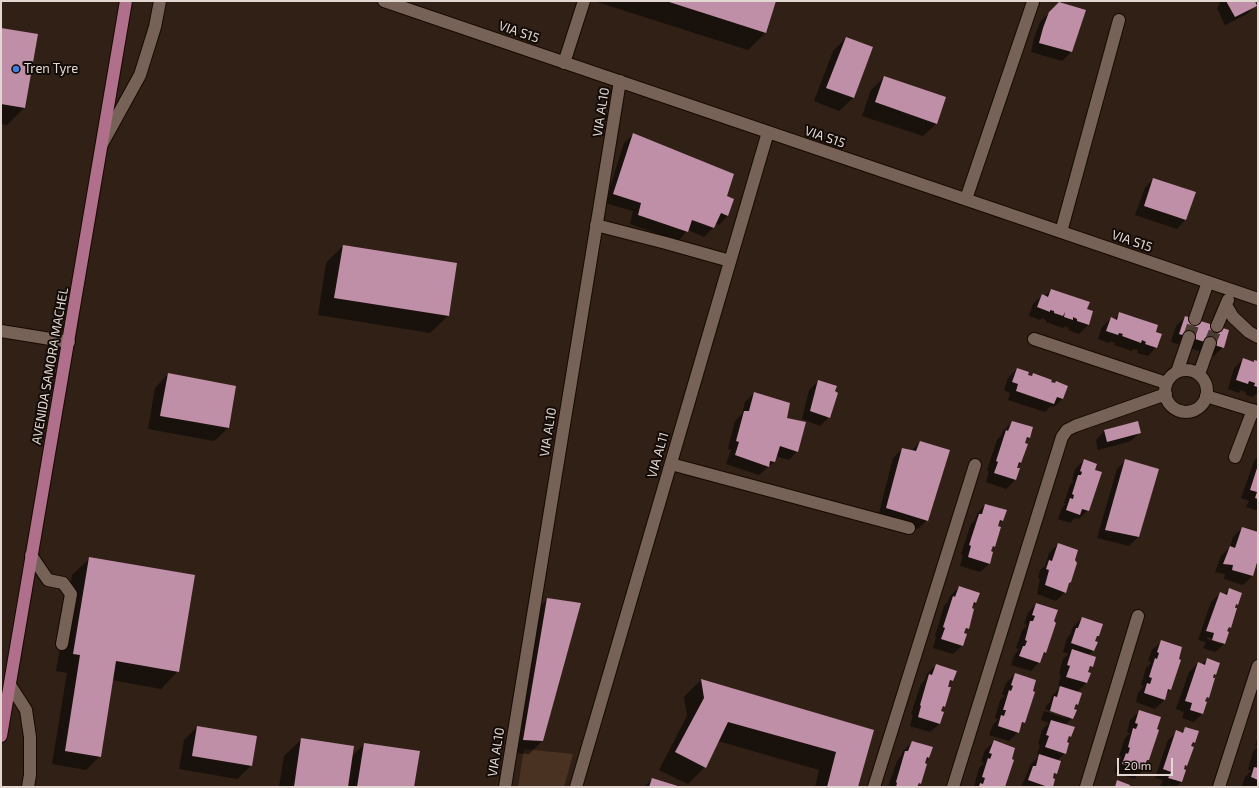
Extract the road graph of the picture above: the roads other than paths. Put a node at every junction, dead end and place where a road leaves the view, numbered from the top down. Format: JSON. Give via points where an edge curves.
{"nodes":[{"id":1,"x":126,"y":1,"type":"edge"},
{"id":2,"x":160,"y":1,"type":"edge"},
{"id":3,"x":384,"y":1,"type":"edge"},
{"id":4,"x":584,"y":1,"type":"edge"},
{"id":5,"x":1033,"y":2,"type":"edge"},
{"id":6,"x":1119,"y":20,"type":"dead end"},
{"id":7,"x":564,"y":63,"type":"junction"},
{"id":8,"x":620,"y":81,"type":"junction"},
{"id":9,"x":768,"y":132,"type":"junction"},
{"id":10,"x":100,"y":148,"type":"junction"},
{"id":11,"x":966,"y":200,"type":"junction"},
{"id":12,"x":596,"y":225,"type":"junction"},
{"id":13,"x":1062,"y":232,"type":"junction"},
{"id":14,"x":730,"y":261,"type":"junction"},
{"id":15,"x":1208,"y":282,"type":"junction"},
{"id":16,"x":1231,"y":290,"type":"junction"},
{"id":17,"x":1258,"y":299,"type":"edge"},
{"id":18,"x":1226,"y":305,"type":"junction"},
{"id":19,"x":1195,"y":319,"type":"tunnel mouth"},
{"id":20,"x":1217,"y":326,"type":"tunnel mouth"},
{"id":21,"x":1,"y":331,"type":"edge"},
{"id":22,"x":1258,"y":336,"type":"edge"},
{"id":23,"x":1189,"y":337,"type":"tunnel mouth"},
{"id":24,"x":1034,"y":339,"type":"dead end"},
{"id":25,"x":69,"y":342,"type":"junction"},
{"id":26,"x":1210,"y":343,"type":"tunnel mouth"},
{"id":27,"x":1177,"y":372,"type":"junction"},
{"id":28,"x":1199,"y":374,"type":"junction"},
{"id":29,"x":1166,"y":389,"type":"junction"},
{"id":30,"x":1206,"y":396,"type":"junction"},
{"id":31,"x":1255,"y":411,"type":"edge"},
{"id":32,"x":1235,"y":457,"type":"dead end"},
{"id":33,"x":671,"y":464,"type":"junction"},
{"id":34,"x":975,"y":465,"type":"dead end"},
{"id":35,"x":909,"y":528,"type":"dead end"},
{"id":36,"x":32,"y":555,"type":"junction"},
{"id":37,"x":1138,"y":616,"type":"dead end"},
{"id":38,"x":62,"y":644,"type":"dead end"},
{"id":39,"x":1258,"y":666,"type":"edge"},
{"id":40,"x":10,"y":685,"type":"junction"},
{"id":41,"x":1,"y":736,"type":"edge"},
{"id":42,"x":28,"y":787,"type":"edge"},
{"id":43,"x":505,"y":787,"type":"edge"},
{"id":44,"x":576,"y":787,"type":"edge"},
{"id":45,"x":874,"y":787,"type":"edge"},
{"id":46,"x":953,"y":787,"type":"edge"},
{"id":47,"x":1086,"y":787,"type":"edge"},
{"id":48,"x":1219,"y":787,"type":"edge"}],
"edges":[{"from":1,"to":10,"type":"main road","name":"AVENIDA SAMORA MACHEL"},
{"from":2,"to":10,"type":"street","via":[[140,75]]},
{"from":3,"to":7,"type":"street","name":"VIA S15"},
{"from":4,"to":7,"type":"street"},
{"from":5,"to":11,"type":"street"},
{"from":6,"to":13,"type":"street"},
{"from":7,"to":8,"type":"street","name":"VIA S15"},
{"from":8,"to":9,"type":"street","name":"VIA S15"},
{"from":8,"to":12,"type":"street","name":"VIA AL10"},
{"from":9,"to":11,"type":"street","name":"VIA S15"},
{"from":9,"to":14,"type":"street","name":"VIA AL11"},
{"from":10,"to":25,"type":"main road","name":"AVENIDA SAMORA MACHEL"},
{"from":11,"to":13,"type":"street","name":"VIA S15"},
{"from":12,"to":14,"type":"street"},
{"from":12,"to":43,"type":"street","name":"VIA AL10"},
{"from":13,"to":15,"type":"street","name":"VIA S15"},
{"from":14,"to":33,"type":"street","name":"VIA AL11"},
{"from":15,"to":16,"type":"street","name":"VIA S15"},
{"from":15,"to":19,"type":"street"},
{"from":16,"to":17,"type":"street","name":"VIA S15"},
{"from":16,"to":18,"type":"street"},
{"from":18,"to":20,"type":"street"},
{"from":18,"to":22,"type":"street","via":[[1233,317],[1249,332]]},
{"from":21,"to":25,"type":"street"},
{"from":23,"to":27,"type":"street"},
{"from":24,"to":29,"type":"street"},
{"from":25,"to":36,"type":"main road","name":"AVENIDA SAMORA MACHEL"},
{"from":26,"to":28,"type":"street"},
{"from":27,"to":28,"type":"street","via":[[1184,370]]},
{"from":27,"to":29,"type":"street","via":[[1171,376]]},
{"from":28,"to":30,"type":"street","via":[[1205,382]]},
{"from":29,"to":30,"type":"street","via":[[1168,400],[1175,408],[1185,411],[1196,409]]},
{"from":29,"to":46,"type":"street","via":[[1075,426],[1067,430],[1062,437]]},
{"from":30,"to":31,"type":"street"},
{"from":31,"to":32,"type":"street"},
{"from":33,"to":35,"type":"street"},
{"from":33,"to":44,"type":"street","name":"VIA AL11"},
{"from":34,"to":45,"type":"street"},
{"from":36,"to":38,"type":"street","via":[[48,580],[63,583],[70,594]]},
{"from":36,"to":40,"type":"main road","name":"AVENIDA SAMORA MACHEL"},
{"from":37,"to":47,"type":"street"},
{"from":39,"to":48,"type":"street"},
{"from":40,"to":41,"type":"main road","name":"AVENIDA SAMORA MACHEL"},
{"from":40,"to":42,"type":"street","via":[[26,710],[30,737]]}]}
